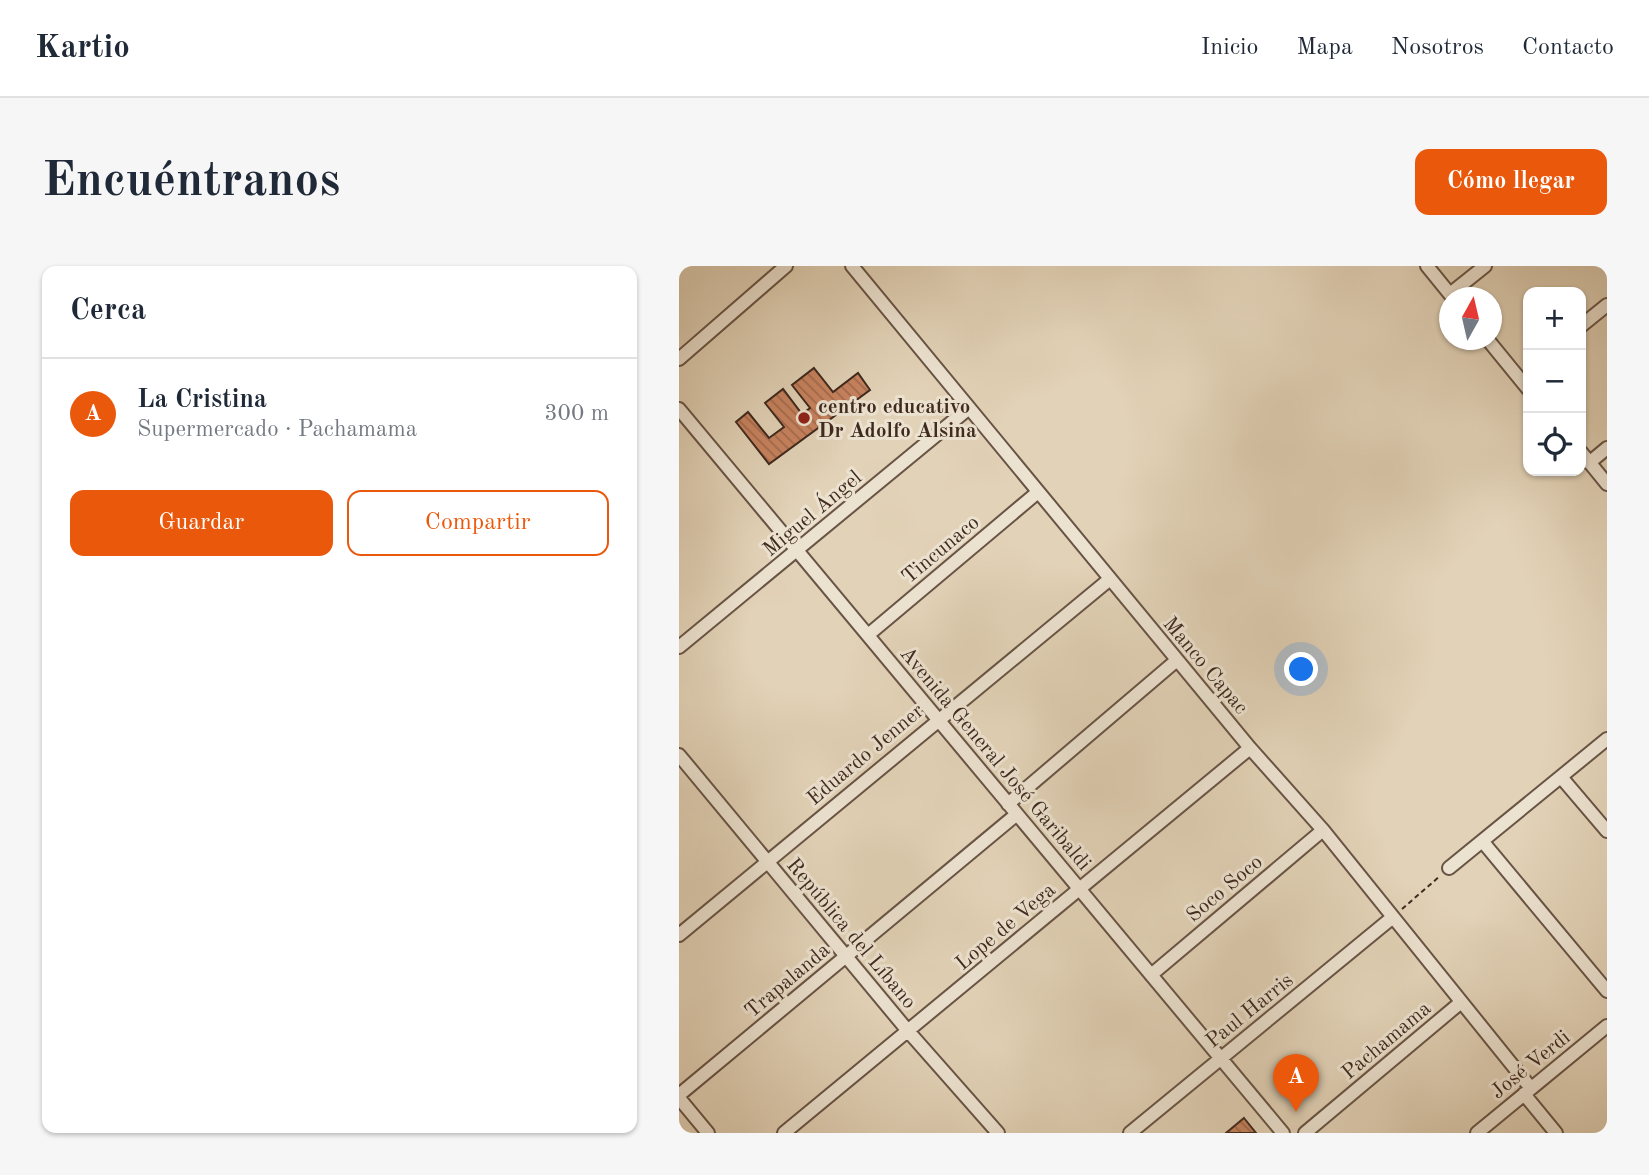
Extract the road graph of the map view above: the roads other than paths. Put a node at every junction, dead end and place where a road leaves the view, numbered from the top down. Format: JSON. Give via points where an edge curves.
{"nodes":[{"id":1,"x":786,"y":266,"type":"edge"},
{"id":2,"x":852,"y":266,"type":"edge"},
{"id":3,"x":1427,"y":266,"type":"edge"},
{"id":4,"x":1485,"y":266,"type":"edge"},
{"id":5,"x":1444,"y":287,"type":"edge"},
{"id":6,"x":1461,"y":287,"type":"edge"},
{"id":7,"x":1607,"y":305,"type":"edge"},
{"id":8,"x":1586,"y":322,"type":"edge"},
{"id":9,"x":1498,"y":350,"type":"edge"},
{"id":10,"x":679,"y":359,"type":"edge"},
{"id":11,"x":1523,"y":373,"type":"edge"},
{"id":12,"x":969,"y":408,"type":"junction"},
{"id":13,"x":679,"y":409,"type":"edge"},
{"id":14,"x":1607,"y":448,"type":"edge"},
{"id":15,"x":1586,"y":458,"type":"edge"},
{"id":16,"x":1590,"y":463,"type":"junction"},
{"id":17,"x":1607,"y":484,"type":"edge"},
{"id":18,"x":1038,"y":492,"type":"junction"},
{"id":19,"x":797,"y":550,"type":"junction"},
{"id":20,"x":1110,"y":579,"type":"junction"},
{"id":21,"x":868,"y":635,"type":"junction"},
{"id":22,"x":679,"y":647,"type":"edge"},
{"id":23,"x":1177,"y":660,"type":"junction"},
{"id":24,"x":938,"y":719,"type":"junction"},
{"id":25,"x":1607,"y":738,"type":"edge"},
{"id":26,"x":1250,"y":748,"type":"junction"},
{"id":27,"x":679,"y":755,"type":"edge"},
{"id":28,"x":1561,"y":776,"type":"junction"},
{"id":29,"x":1013,"y":809,"type":"junction"},
{"id":30,"x":1322,"y":830,"type":"junction"},
{"id":31,"x":1607,"y":831,"type":"edge"},
{"id":32,"x":1483,"y":842,"type":"junction"},
{"id":33,"x":767,"y":861,"type":"junction"},
{"id":34,"x":1449,"y":868,"type":"road end"},
{"id":35,"x":1079,"y":889,"type":"junction"},
{"id":36,"x":1393,"y":917,"type":"junction"},
{"id":37,"x":679,"y":934,"type":"edge"},
{"id":38,"x":846,"y":956,"type":"junction"},
{"id":39,"x":1151,"y":975,"type":"junction"},
{"id":40,"x":1607,"y":991,"type":"edge"},
{"id":41,"x":1460,"y":1003,"type":"junction"},
{"id":42,"x":1607,"y":1026,"type":"edge"},
{"id":43,"x":908,"y":1031,"type":"junction"},
{"id":44,"x":1220,"y":1058,"type":"junction"},
{"id":45,"x":1527,"y":1091,"type":"junction"},
{"id":46,"x":679,"y":1097,"type":"edge"},
{"id":47,"x":708,"y":1133,"type":"edge"},
{"id":48,"x":784,"y":1133,"type":"edge"},
{"id":49,"x":998,"y":1133,"type":"edge"},
{"id":50,"x":1130,"y":1133,"type":"edge"},
{"id":51,"x":1283,"y":1133,"type":"edge"},
{"id":52,"x":1305,"y":1133,"type":"edge"},
{"id":53,"x":1477,"y":1133,"type":"edge"},
{"id":54,"x":1556,"y":1133,"type":"edge"}],
"edges":[{"from":1,"to":10,"type":"street"},
{"from":2,"to":12,"type":"street","name":"Manco Capac"},
{"from":3,"to":5,"type":"street"},
{"from":4,"to":6,"type":"street"},
{"from":7,"to":8,"type":"street"},
{"from":9,"to":11,"type":"street"},
{"from":12,"to":18,"type":"street","name":"Manco Capac"},
{"from":12,"to":19,"type":"street","name":"Miguel Ángel"},
{"from":13,"to":19,"type":"street","name":"Avenida General José Garibaldi"},
{"from":14,"to":16,"type":"street"},
{"from":15,"to":16,"type":"street"},
{"from":16,"to":17,"type":"street"},
{"from":18,"to":20,"type":"street","name":"Manco Capac"},
{"from":18,"to":21,"type":"street","name":"Tincunaco"},
{"from":19,"to":21,"type":"street","name":"Avenida General José Garibaldi"},
{"from":19,"to":22,"type":"street","name":"Miguel Ángel"},
{"from":20,"to":23,"type":"street","name":"Manco Capac"},
{"from":20,"to":24,"type":"street","name":"Eduardo Jenner"},
{"from":21,"to":24,"type":"street","name":"Avenida General José Garibaldi"},
{"from":23,"to":26,"type":"street","name":"Manco Capac"},
{"from":23,"to":29,"type":"street","name":"Trapalanda"},
{"from":24,"to":29,"type":"street","name":"Avenida General José Garibaldi"},
{"from":24,"to":33,"type":"street","name":"Eduardo Jenner"},
{"from":25,"to":28,"type":"street"},
{"from":26,"to":30,"type":"street","name":"Manco Capac"},
{"from":26,"to":35,"type":"street","name":"Lope de Vega"},
{"from":27,"to":33,"type":"street","name":"República del Líbano"},
{"from":28,"to":31,"type":"street"},
{"from":28,"to":32,"type":"street"},
{"from":29,"to":35,"type":"street","name":"Avenida General José Garibaldi"},
{"from":29,"to":38,"type":"street","name":"Trapalanda"},
{"from":30,"to":36,"type":"street","name":"Manco Capac"},
{"from":30,"to":39,"type":"street","name":"Soco Soco"},
{"from":32,"to":34,"type":"street"},
{"from":32,"to":40,"type":"street"},
{"from":33,"to":37,"type":"street","name":"Eduardo Jenner"},
{"from":33,"to":38,"type":"street","name":"República del Líbano"},
{"from":35,"to":39,"type":"street","name":"Avenida General José Garibaldi"},
{"from":35,"to":43,"type":"street","name":"Lope de Vega"},
{"from":36,"to":41,"type":"street","name":"Manco Capac"},
{"from":36,"to":44,"type":"street","name":"Paul Harris"},
{"from":38,"to":43,"type":"street","name":"República del Líbano"},
{"from":38,"to":46,"type":"street","name":"Trapalanda"},
{"from":39,"to":44,"type":"street","name":"Avenida General José Garibaldi"},
{"from":41,"to":45,"type":"street","name":"Manco Capac"},
{"from":41,"to":52,"type":"street","name":"Pachamama"},
{"from":42,"to":45,"type":"street","name":"José Verdi"},
{"from":43,"to":48,"type":"street","name":"Lope de Vega"},
{"from":43,"to":49,"type":"street","name":"República del Líbano"},
{"from":44,"to":50,"type":"street","name":"Paul Harris"},
{"from":44,"to":51,"type":"street","name":"Avenida General José Garibaldi"},
{"from":45,"to":53,"type":"street","name":"José Verdi"},
{"from":45,"to":54,"type":"street","name":"Manco Capac"},
{"from":46,"to":47,"type":"street"}]}
